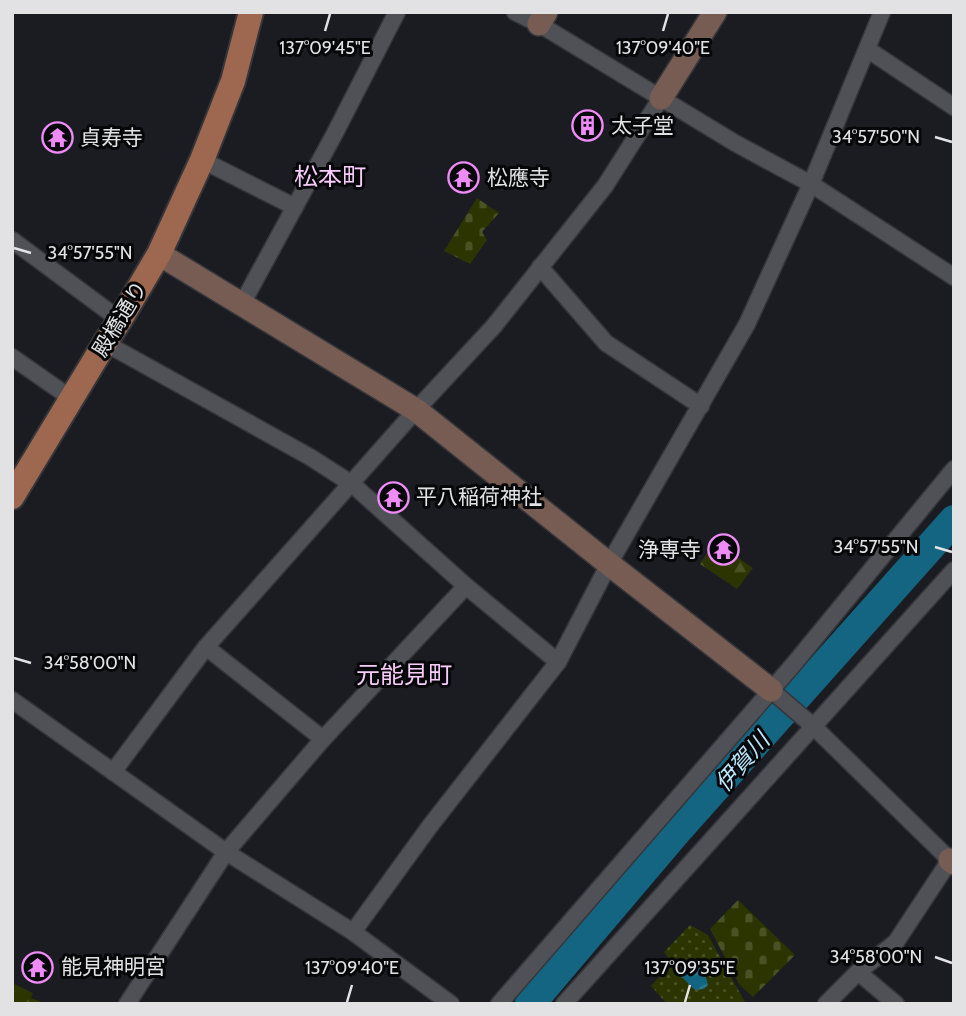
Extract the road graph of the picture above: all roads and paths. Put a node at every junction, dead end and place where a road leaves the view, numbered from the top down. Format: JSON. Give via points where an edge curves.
{"nodes":[{"id":1,"x":251,"y":12,"type":"edge"},
{"id":2,"x":397,"y":12,"type":"edge"},
{"id":3,"x":515,"y":12,"type":"edge"},
{"id":4,"x":715,"y":12,"type":"edge"},
{"id":5,"x":882,"y":12,"type":"edge"},
{"id":6,"x":542,"y":18,"type":"edge"},
{"id":7,"x":867,"y":49,"type":"junction"},
{"id":8,"x":660,"y":98,"type":"junction"},
{"id":9,"x":954,"y":107,"type":"edge"},
{"id":10,"x":202,"y":160,"type":"junction"},
{"id":11,"x":811,"y":184,"type":"junction"},
{"id":12,"x":295,"y":206,"type":"junction"},
{"id":13,"x":12,"y":240,"type":"edge"},
{"id":14,"x":159,"y":254,"type":"junction"},
{"id":15,"x":540,"y":267,"type":"junction"},
{"id":16,"x":954,"y":277,"type":"edge"},
{"id":17,"x":242,"y":304,"type":"junction"},
{"id":18,"x":120,"y":320,"type":"junction"},
{"id":19,"x":105,"y":342,"type":"junction"},
{"id":20,"x":12,"y":357,"type":"edge"},
{"id":21,"x":72,"y":399,"type":"junction"},
{"id":22,"x":701,"y":406,"type":"junction"},
{"id":23,"x":416,"y":410,"type":"junction"},
{"id":24,"x":954,"y":469,"type":"edge"},
{"id":25,"x":352,"y":484,"type":"junction"},
{"id":26,"x":12,"y":497,"type":"edge"},
{"id":27,"x":609,"y":564,"type":"junction"},
{"id":28,"x":954,"y":570,"type":"edge"},
{"id":29,"x":467,"y":586,"type":"junction"},
{"id":30,"x":206,"y":647,"type":"junction"},
{"id":31,"x":558,"y":662,"type":"junction"},
{"id":32,"x":771,"y":690,"type":"junction"},
{"id":33,"x":12,"y":700,"type":"edge"},
{"id":34,"x":810,"y":723,"type":"junction"},
{"id":35,"x":323,"y":739,"type":"junction"},
{"id":36,"x":113,"y":772,"type":"junction"},
{"id":37,"x":226,"y":852,"type":"junction"},
{"id":38,"x":953,"y":860,"type":"edge"},
{"id":39,"x":353,"y":932,"type":"junction"},
{"id":40,"x":858,"y":972,"type":"junction"},
{"id":41,"x":134,"y":1001,"type":"edge"},
{"id":42,"x":451,"y":1004,"type":"edge"},
{"id":43,"x":499,"y":1004,"type":"edge"},
{"id":44,"x":564,"y":1004,"type":"edge"},
{"id":45,"x":826,"y":1004,"type":"edge"},
{"id":46,"x":897,"y":1004,"type":"edge"}],
"edges":[{"from":1,"to":10,"type":"main road","name":"殿橋通り","via":[[233,81]]},
{"from":2,"to":12,"type":"street"},
{"from":3,"to":6,"type":"street"},
{"from":4,"to":8,"type":"street"},
{"from":5,"to":7,"type":"street"},
{"from":6,"to":8,"type":"street"},
{"from":7,"to":9,"type":"street"},
{"from":7,"to":11,"type":"street"},
{"from":8,"to":11,"type":"street"},
{"from":8,"to":15,"type":"street","via":[[605,186]]},
{"from":10,"to":12,"type":"street"},
{"from":10,"to":14,"type":"main road","name":"殿橋通り"},
{"from":11,"to":16,"type":"street"},
{"from":11,"to":22,"type":"street","via":[[747,324]]},
{"from":12,"to":17,"type":"street"},
{"from":13,"to":18,"type":"street"},
{"from":14,"to":17,"type":"street"},
{"from":14,"to":18,"type":"main road","name":"殿橋通り"},
{"from":15,"to":22,"type":"street","via":[[606,343]]},
{"from":15,"to":23,"type":"street","via":[[494,326]]},
{"from":17,"to":23,"type":"street"},
{"from":18,"to":19,"type":"main road","name":"殿橋通り"},
{"from":19,"to":21,"type":"main road","name":"殿橋通り"},
{"from":19,"to":25,"type":"street"},
{"from":20,"to":21,"type":"street"},
{"from":21,"to":26,"type":"main road","name":"殿橋通り"},
{"from":22,"to":27,"type":"street"},
{"from":23,"to":25,"type":"street"},
{"from":23,"to":27,"type":"street"},
{"from":24,"to":32,"type":"street"},
{"from":25,"to":29,"type":"street"},
{"from":25,"to":30,"type":"street"},
{"from":27,"to":31,"type":"street"},
{"from":27,"to":32,"type":"street"},
{"from":28,"to":34,"type":"street"},
{"from":29,"to":31,"type":"street"},
{"from":29,"to":35,"type":"street"},
{"from":30,"to":35,"type":"street"},
{"from":30,"to":36,"type":"street"},
{"from":31,"to":39,"type":"street"},
{"from":32,"to":34,"type":"street"},
{"from":32,"to":43,"type":"street"},
{"from":33,"to":36,"type":"street"},
{"from":34,"to":38,"type":"street"},
{"from":34,"to":44,"type":"street"},
{"from":35,"to":37,"type":"street"},
{"from":36,"to":37,"type":"street"},
{"from":37,"to":39,"type":"street"},
{"from":37,"to":41,"type":"street"},
{"from":38,"to":40,"type":"street","via":[[896,942]]},
{"from":39,"to":42,"type":"street"},
{"from":40,"to":45,"type":"street"},
{"from":40,"to":46,"type":"street"}]}
